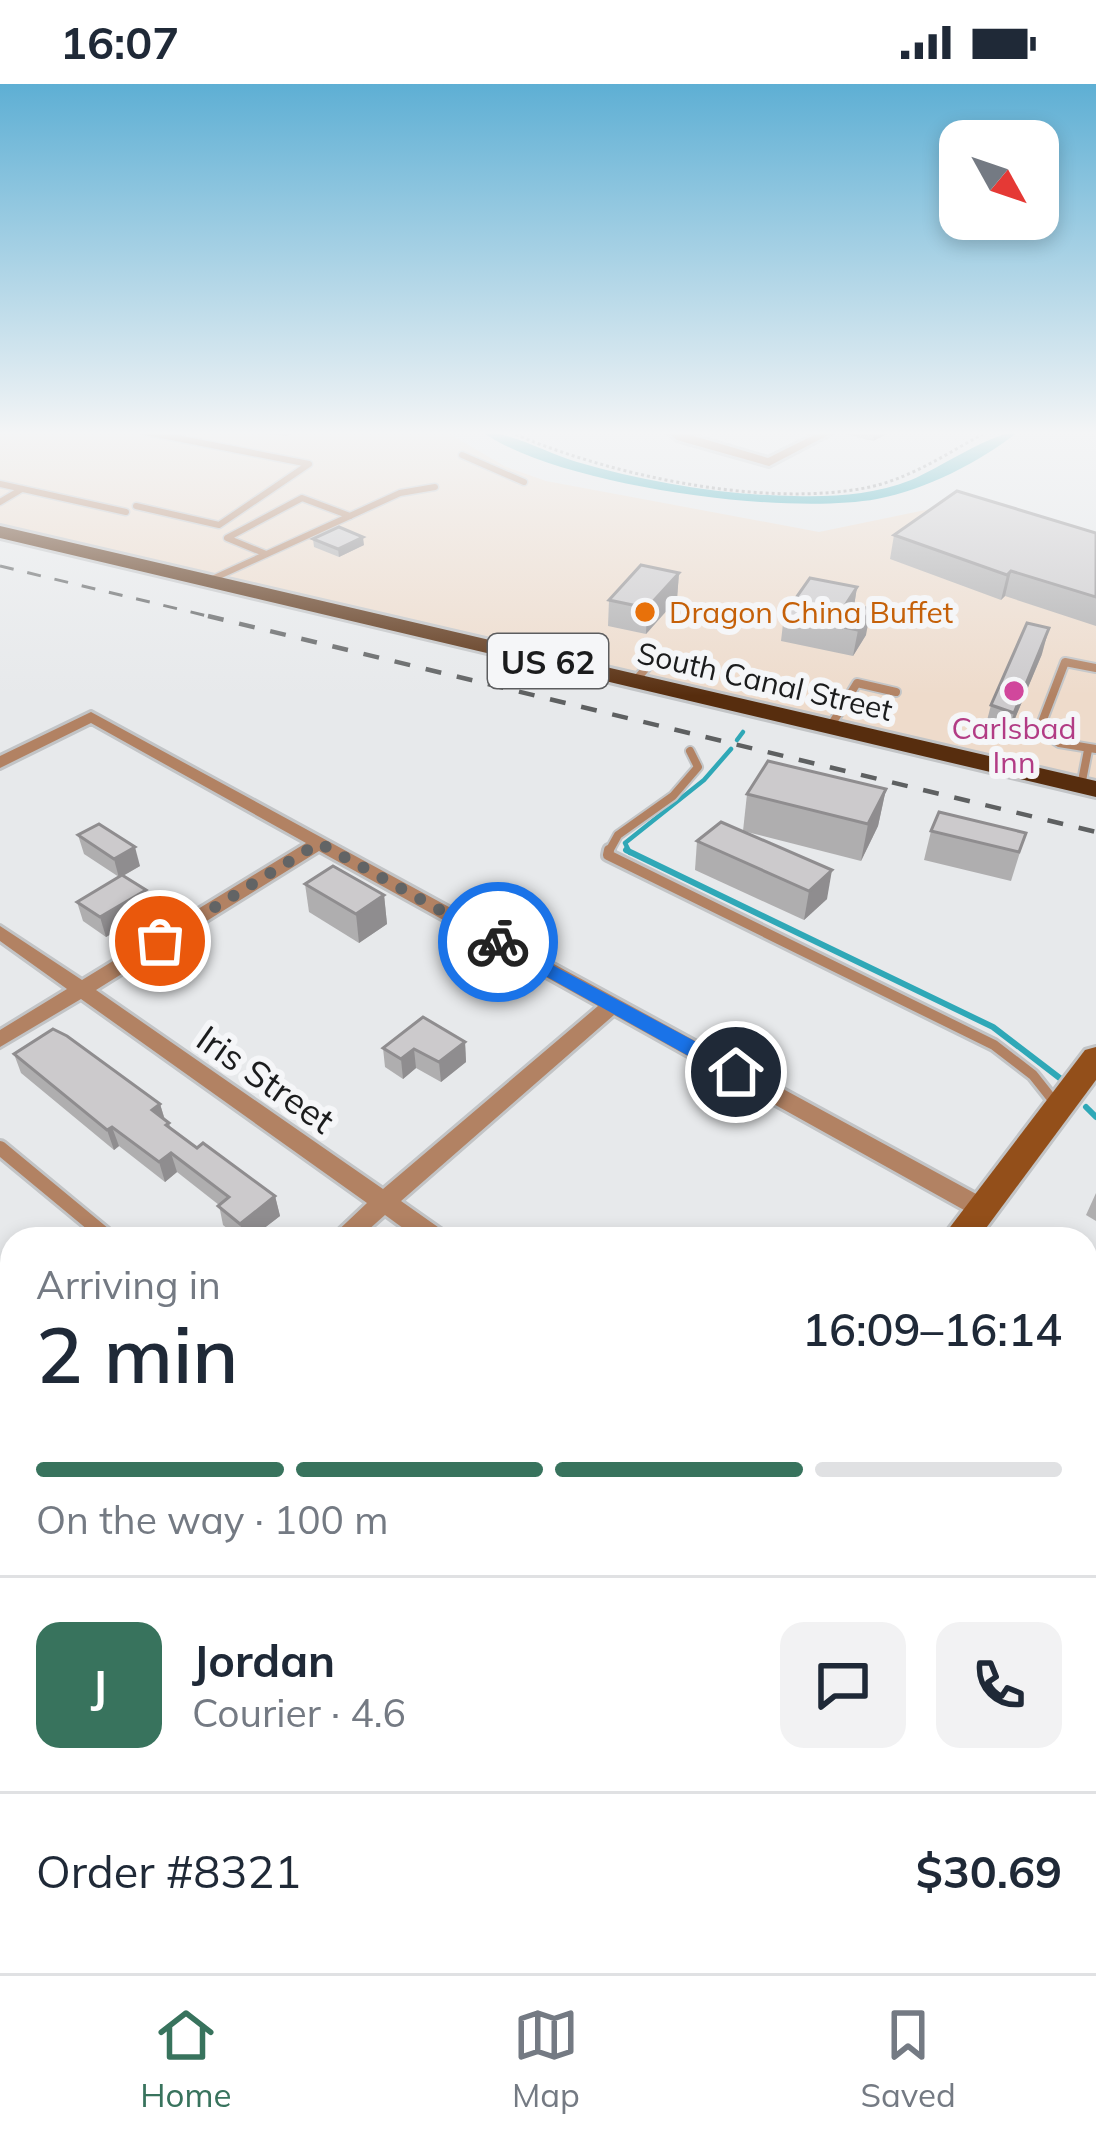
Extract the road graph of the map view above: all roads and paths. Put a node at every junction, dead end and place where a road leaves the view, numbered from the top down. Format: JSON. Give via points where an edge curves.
{"nodes":[{"id":1,"x":260,"y":520,"type":"edge"},
{"id":2,"x":341,"y":520,"type":"edge"},
{"id":3,"x":0,"y":532,"type":"edge"},
{"id":4,"x":266,"y":554,"type":"junction"},
{"id":5,"x":208,"y":581,"type":"junction"},
{"id":6,"x":659,"y":652,"type":"dead end"},
{"id":7,"x":1096,"y":668,"type":"edge"},
{"id":8,"x":635,"y":681,"type":"junction"},
{"id":9,"x":896,"y":692,"type":"dead end"},
{"id":10,"x":830,"y":727,"type":"junction"},
{"id":11,"x":1092,"y":750,"type":"edge"},
{"id":12,"x":691,"y":751,"type":"dead end"},
{"id":13,"x":0,"y":763,"type":"edge"},
{"id":14,"x":1088,"y":787,"type":"edge"},
{"id":15,"x":319,"y":843,"type":"junction"},
{"id":16,"x":0,"y":932,"type":"edge"},
{"id":17,"x":82,"y":990,"type":"junction"},
{"id":18,"x":613,"y":1005,"type":"junction"},
{"id":19,"x":0,"y":1040,"type":"edge"},
{"id":20,"x":1096,"y":1058,"type":"edge"},
{"id":21,"x":1058,"y":1106,"type":"junction"},
{"id":22,"x":0,"y":1148,"type":"edge"},
{"id":23,"x":385,"y":1202,"type":"junction"},
{"id":24,"x":981,"y":1208,"type":"junction"},
{"id":25,"x":95,"y":1227,"type":"edge"},
{"id":26,"x":355,"y":1227,"type":"edge"},
{"id":27,"x":419,"y":1227,"type":"edge"},
{"id":28,"x":967,"y":1227,"type":"edge"}],
"edges":[{"from":1,"to":4,"type":"lane","via":[[227,538]]},
{"from":2,"to":4,"type":"lane"},
{"from":3,"to":5,"type":"highway","name":"South Canal Street","number":"US 62"},
{"from":4,"to":5,"type":"lane"},
{"from":5,"to":8,"type":"highway","name":"South Canal Street","number":"US 62"},
{"from":6,"to":8,"type":"lane"},
{"from":7,"to":11,"type":"lane","via":[[1065,662],[1039,730]]},
{"from":8,"to":10,"type":"highway","name":"South Canal Street","number":"US 62"},
{"from":9,"to":10,"type":"lane","via":[[857,683]]},
{"from":10,"to":14,"type":"highway","name":"South Canal Street","number":"US 62"},
{"from":11,"to":14,"type":"lane"},
{"from":12,"to":21,"type":"lane","via":[[696,773],[610,844],[611,858],[994,1045]]},
{"from":13,"to":15,"type":"street","via":[[91,717]]},
{"from":15,"to":17,"type":"street"},
{"from":15,"to":18,"type":"street"},
{"from":16,"to":17,"type":"street","name":"Iris Street"},
{"from":17,"to":19,"type":"street"},
{"from":17,"to":23,"type":"street","name":"Iris Street"},
{"from":18,"to":23,"type":"street"},
{"from":18,"to":24,"type":"street"},
{"from":20,"to":21,"type":"main road"},
{"from":21,"to":24,"type":"main road"},
{"from":22,"to":25,"type":"lane"},
{"from":23,"to":26,"type":"street"},
{"from":23,"to":27,"type":"street","name":"Iris Street"},
{"from":24,"to":28,"type":"main road"}]}
